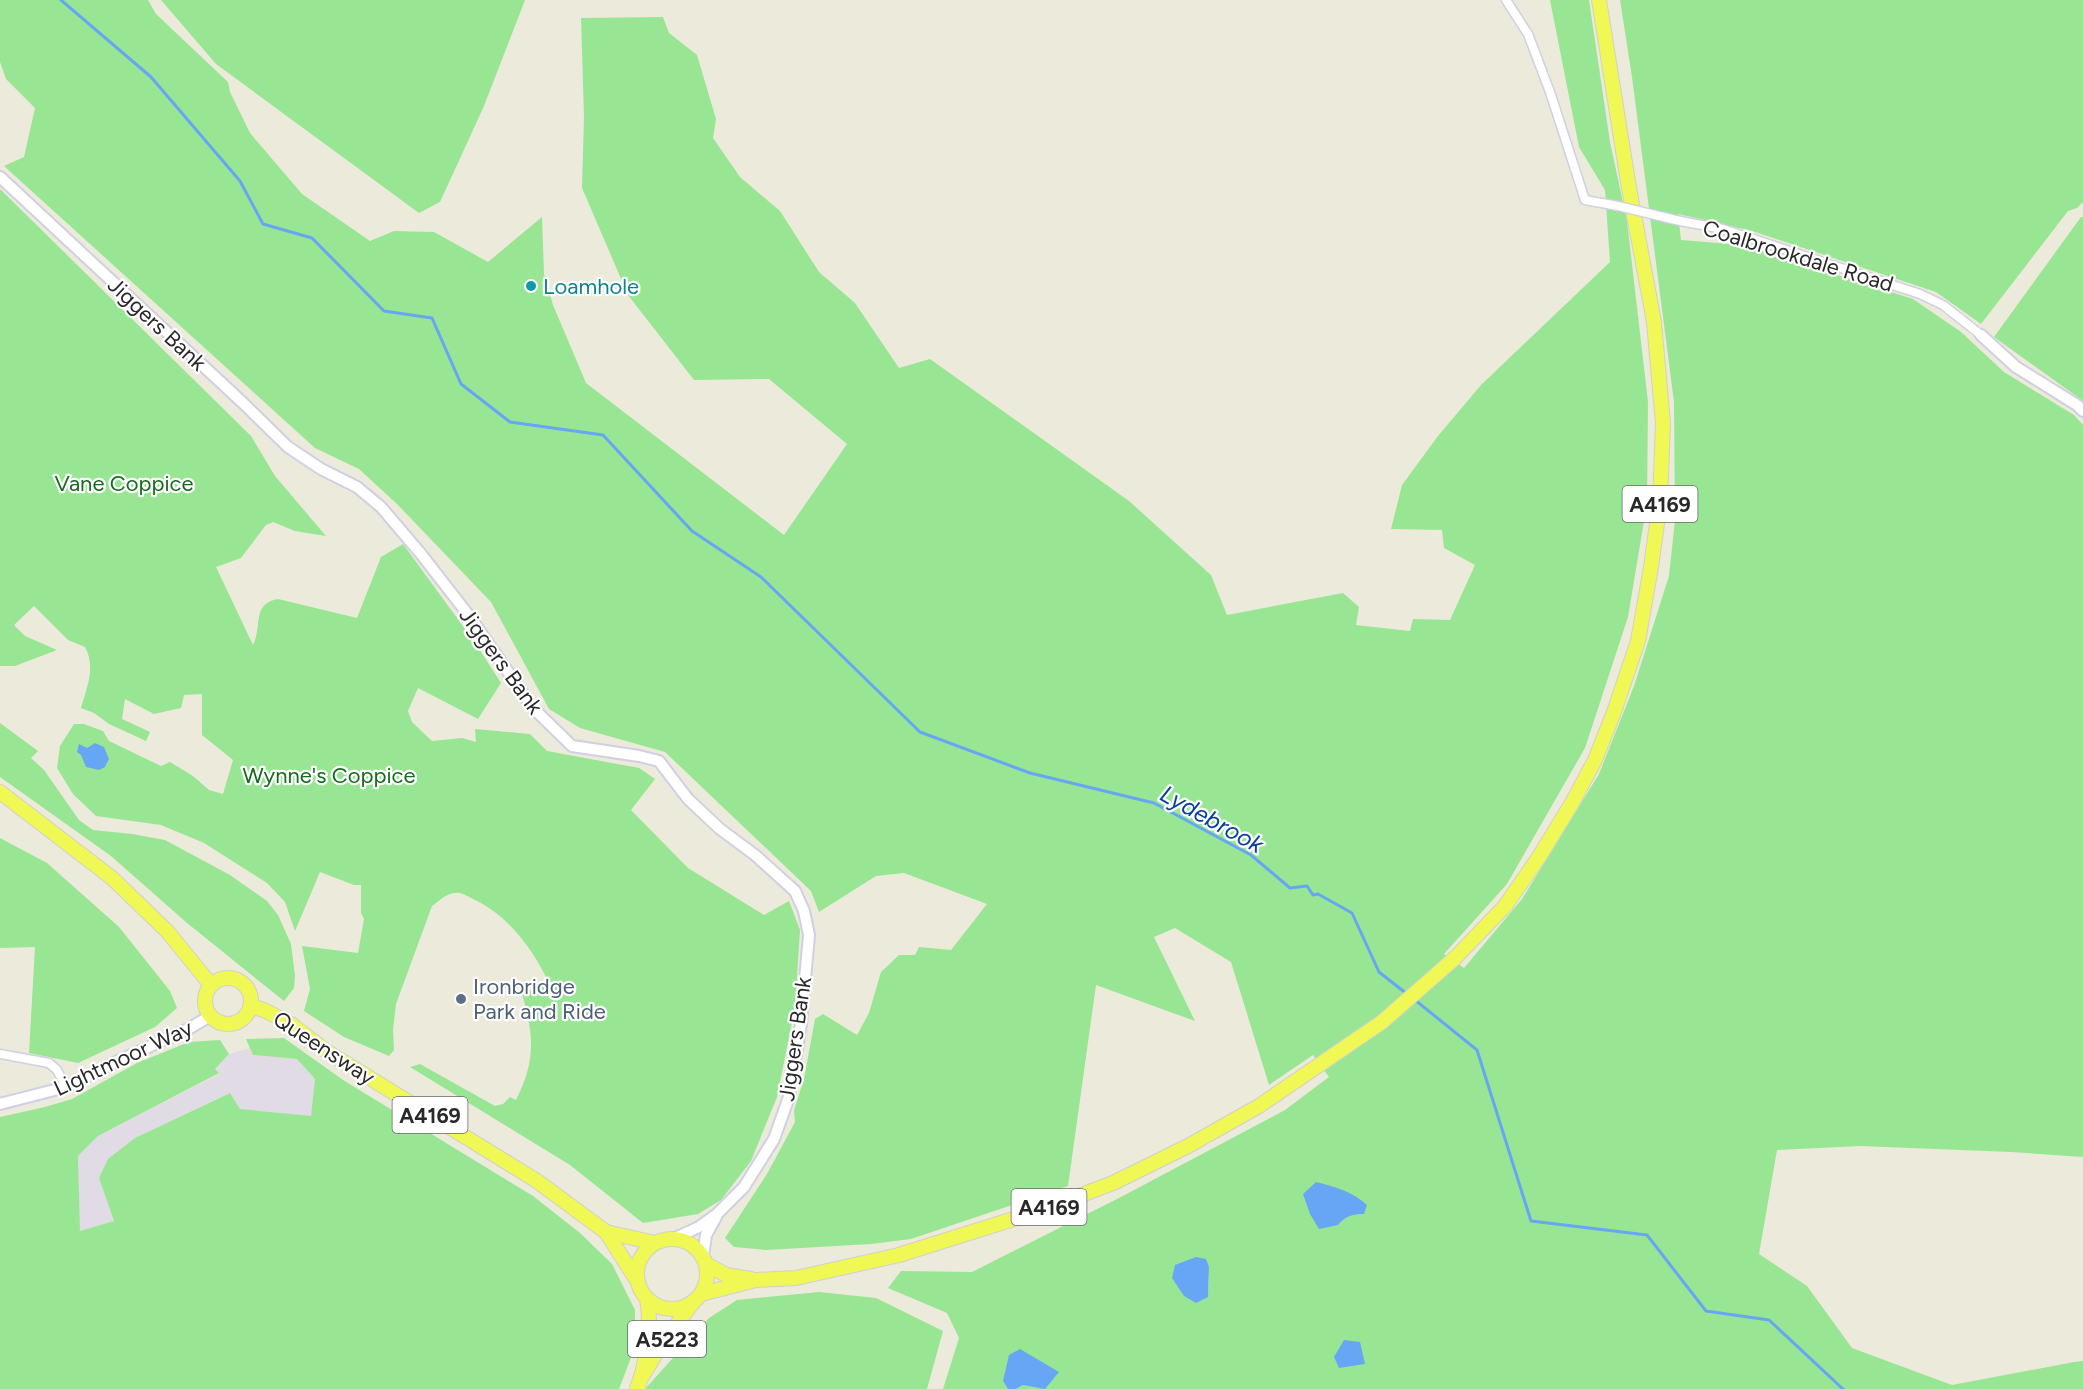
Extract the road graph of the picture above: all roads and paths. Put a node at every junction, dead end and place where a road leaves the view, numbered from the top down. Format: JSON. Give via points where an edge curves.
{"nodes":[{"id":1,"x":1506,"y":0,"type":"edge"},
{"id":2,"x":1599,"y":0,"type":"edge"},
{"id":3,"x":0,"y":177,"type":"edge"},
{"id":4,"x":1981,"y":335,"type":"joint"},
{"id":5,"x":2083,"y":411,"type":"edge"},
{"id":6,"x":0,"y":792,"type":"edge"},
{"id":7,"x":211,"y":985,"type":"junction"},
{"id":8,"x":250,"y":1006,"type":"junction"},
{"id":9,"x":210,"y":1016,"type":"junction"},
{"id":10,"x":0,"y":1054,"type":"edge"},
{"id":11,"x":66,"y":1088,"type":"junction"},
{"id":12,"x":0,"y":1104,"type":"edge"},
{"id":13,"x":717,"y":1214,"type":"junction"},
{"id":14,"x":606,"y":1232,"type":"junction"},
{"id":15,"x":675,"y":1238,"type":"junction"},
{"id":16,"x":655,"y":1243,"type":"junction"},
{"id":17,"x":705,"y":1260,"type":"junction"},
{"id":18,"x":756,"y":1280,"type":"junction"},
{"id":19,"x":638,"y":1282,"type":"junction"},
{"id":20,"x":698,"y":1297,"type":"junction"},
{"id":21,"x":647,"y":1298,"type":"junction"},
{"id":22,"x":639,"y":1384,"type":"edge"}],
"edges":[{"from":1,"to":4,"type":"street","name":"Coalbrookdale Road","bridge":true,"via":[[1528,34],[1585,200],[1723,229],[1920,294],[1943,305]]},
{"from":2,"to":18,"type":"main road","number":"A4169","via":[[1654,322],[1663,423],[1660,502],[1638,641],[1594,760],[1544,848],[1505,906],[1455,958],[1382,1022],[1239,1117],[1188,1146],[1113,1183],[1039,1211],[899,1255],[796,1278]]},
{"from":3,"to":13,"type":"street","name":"Jiggers Bank","via":[[288,447],[381,507],[470,617],[533,708],[572,746],[659,761],[688,799],[795,891],[809,935],[789,1097],[774,1139],[744,1187]]},
{"from":4,"to":5,"type":"street","name":"Coalbrookdale Road","via":[[2016,367]]},
{"from":6,"to":7,"type":"main road","via":[[112,878],[167,931]]},
{"from":7,"to":8,"type":"main road","via":[[224,979],[239,981],[249,992]]},
{"from":7,"to":9,"type":"main road","via":[[205,997]]},
{"from":8,"to":9,"type":"main road","via":[[244,1018],[232,1024],[220,1023]]},
{"from":8,"to":14,"type":"main road","name":"Queensway","number":"A4169","via":[[291,1024],[326,1051],[537,1181]]},
{"from":9,"to":11,"type":"street","name":"Lightmoor Way"},
{"from":10,"to":11,"type":"street","via":[[49,1063]]},
{"from":11,"to":12,"type":"street","name":"Lightmoor Way"},
{"from":13,"to":15,"type":"street","name":"Jiggers Bank"},
{"from":13,"to":17,"type":"street","name":"Jiggers Bank","via":[[706,1235]]},
{"from":14,"to":16,"type":"main road","name":"Queensway","number":"A4169"},
{"from":14,"to":19,"type":"main road","name":"Queensway","number":"A4169"},
{"from":15,"to":16,"type":"main road"},
{"from":15,"to":17,"type":"main road","via":[[696,1247]]},
{"from":16,"to":19,"type":"main road","via":[[640,1260]]},
{"from":17,"to":18,"type":"main road","number":"A4169","via":[[726,1275]]},
{"from":17,"to":20,"type":"main road","via":[[708,1275]]},
{"from":18,"to":20,"type":"main road","number":"A4169"},
{"from":19,"to":21,"type":"main road"},
{"from":20,"to":21,"type":"main road","via":[[675,1309]]},
{"from":20,"to":22,"type":"main road","number":"A5223","via":[[658,1350]]},
{"from":21,"to":22,"type":"main road","number":"A5223","via":[[649,1346]]}]}
